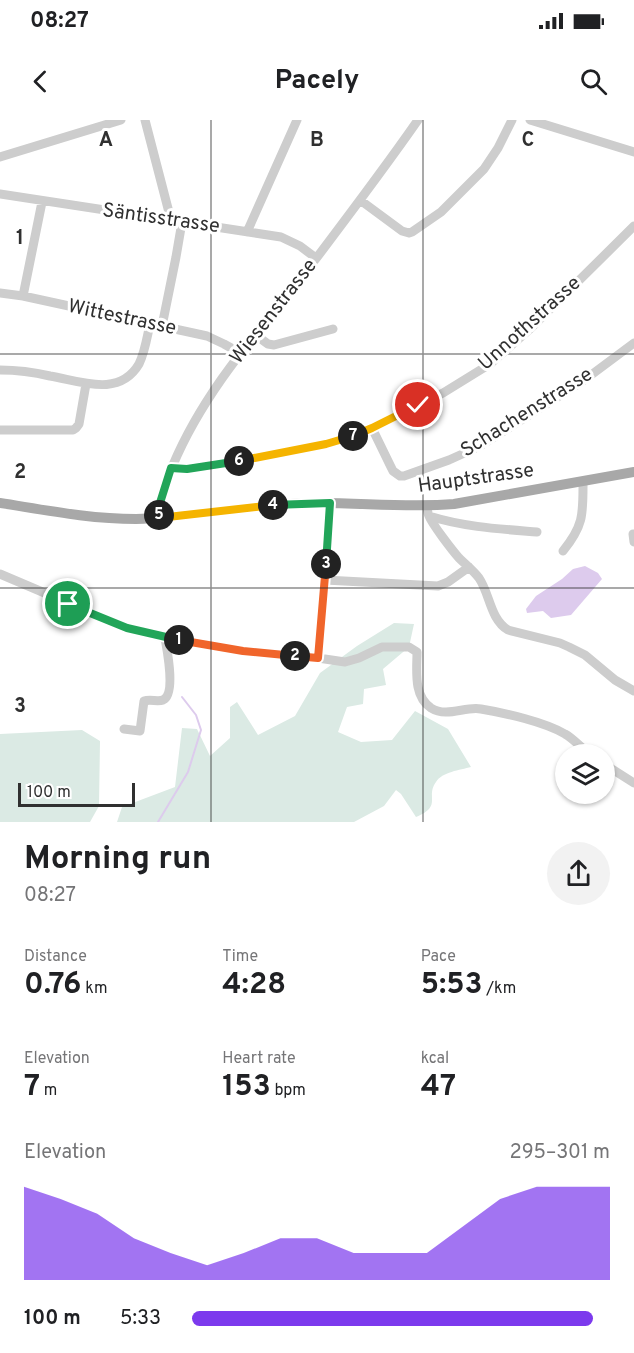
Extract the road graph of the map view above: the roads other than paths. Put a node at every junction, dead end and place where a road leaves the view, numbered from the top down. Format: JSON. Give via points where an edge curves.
{"nodes":[{"id":1,"x":121,"y":120,"type":"edge"},
{"id":2,"x":146,"y":120,"type":"edge"},
{"id":3,"x":297,"y":120,"type":"edge"},
{"id":4,"x":418,"y":120,"type":"edge"},
{"id":5,"x":512,"y":120,"type":"edge"},
{"id":6,"x":530,"y":120,"type":"edge"},
{"id":7,"x":634,"y":152,"type":"edge"},
{"id":8,"x":0,"y":157,"type":"edge"},
{"id":9,"x":0,"y":194,"type":"edge"},
{"id":10,"x":360,"y":200,"type":"junction"},
{"id":11,"x":42,"y":202,"type":"junction"},
{"id":12,"x":171,"y":220,"type":"junction"},
{"id":13,"x":182,"y":222,"type":"junction"},
{"id":14,"x":634,"y":226,"type":"edge"},
{"id":15,"x":247,"y":232,"type":"junction"},
{"id":16,"x":316,"y":258,"type":"junction"},
{"id":17,"x":0,"y":293,"type":"edge"},
{"id":18,"x":23,"y":296,"type":"junction"},
{"id":19,"x":150,"y":324,"type":"junction"},
{"id":20,"x":162,"y":326,"type":"junction"},
{"id":21,"x":333,"y":329,"type":"dead end"},
{"id":22,"x":254,"y":334,"type":"junction"},
{"id":23,"x":634,"y":343,"type":"edge"},
{"id":24,"x":240,"y":353,"type":"junction"},
{"id":25,"x":0,"y":370,"type":"edge"},
{"id":26,"x":86,"y":384,"type":"junction"},
{"id":27,"x":372,"y":428,"type":"junction"},
{"id":28,"x":0,"y":430,"type":"edge"},
{"id":29,"x":171,"y":468,"type":"junction"},
{"id":30,"x":634,"y":472,"type":"edge"},
{"id":31,"x":583,"y":482,"type":"junction"},
{"id":32,"x":0,"y":503,"type":"edge"},
{"id":33,"x":330,"y":503,"type":"junction"},
{"id":34,"x":428,"y":511,"type":"junction"},
{"id":35,"x":159,"y":518,"type":"junction"},
{"id":36,"x":537,"y":532,"type":"dead end"},
{"id":37,"x":563,"y":551,"type":"dead end"},
{"id":38,"x":469,"y":567,"type":"junction"},
{"id":39,"x":0,"y":574,"type":"edge"},
{"id":40,"x":325,"y":580,"type":"junction"},
{"id":41,"x":165,"y":638,"type":"junction"},
{"id":42,"x":318,"y":658,"type":"junction"},
{"id":43,"x":634,"y":691,"type":"edge"},
{"id":44,"x":124,"y":729,"type":"dead end"},
{"id":45,"x":578,"y":744,"type":"edge"},
{"id":46,"x":615,"y":771,"type":"edge"},
{"id":47,"x":634,"y":783,"type":"edge"}],
"edges":[{"from":1,"to":8,"type":"street"},
{"from":2,"to":12,"type":"street"},
{"from":3,"to":15,"type":"street"},
{"from":4,"to":10,"type":"street","name":"Wiesenstrasse"},
{"from":5,"to":10,"type":"street","via":[[484,168],[441,212],[412,232],[402,231]]},
{"from":6,"to":7,"type":"street"},
{"from":9,"to":11,"type":"street","name":"Säntisstrasse"},
{"from":10,"to":16,"type":"street","name":"Wiesenstrasse"},
{"from":11,"to":12,"type":"street","name":"Säntisstrasse"},
{"from":11,"to":18,"type":"street"},
{"from":12,"to":13,"type":"street","name":"Säntisstrasse"},
{"from":13,"to":15,"type":"street","name":"Säntisstrasse"},
{"from":13,"to":20,"type":"street"},
{"from":14,"to":27,"type":"street","name":"Unnothstrasse","via":[[490,364],[443,393]]},
{"from":15,"to":16,"type":"street","name":"Säntisstrasse","via":[[281,237]]},
{"from":16,"to":22,"type":"street","name":"Wiesenstrasse"},
{"from":17,"to":18,"type":"street","name":"Wittestrasse"},
{"from":18,"to":19,"type":"street","name":"Wittestrasse"},
{"from":19,"to":20,"type":"street","name":"Wittestrasse"},
{"from":19,"to":26,"type":"street","via":[[139,364],[131,374],[112,385]]},
{"from":20,"to":24,"type":"street","name":"Wittestrasse","via":[[207,336]]},
{"from":21,"to":22,"type":"street","via":[[271,345]]},
{"from":22,"to":24,"type":"street","name":"Wiesenstrasse"},
{"from":23,"to":27,"type":"street","name":"Schachenstrasse","via":[[583,381],[488,441],[404,476],[393,471]]},
{"from":24,"to":29,"type":"street","name":"Wiesenstrasse","via":[[210,397]]},
{"from":25,"to":26,"type":"street"},
{"from":26,"to":28,"type":"street","via":[[79,424],[73,430]]},
{"from":27,"to":29,"type":"street","name":"Unnothstrasse","via":[[302,449],[187,469]]},
{"from":29,"to":35,"type":"street","name":"Wiesenstrasse"},
{"from":30,"to":31,"type":"main road","name":"Hauptstrasse"},
{"from":31,"to":34,"type":"main road","name":"Hauptstrasse"},
{"from":31,"to":37,"type":"street","via":[[583,512]]},
{"from":32,"to":35,"type":"main road","name":"Hauptstrasse","via":[[105,517]]},
{"from":33,"to":34,"type":"main road","name":"Hauptstrasse"},
{"from":33,"to":35,"type":"main road","name":"Hauptstrasse"},
{"from":33,"to":40,"type":"street"},
{"from":34,"to":36,"type":"street","via":[[451,523]]},
{"from":34,"to":38,"type":"street"},
{"from":38,"to":40,"type":"street","via":[[438,586]]},
{"from":38,"to":43,"type":"street","via":[[485,588],[497,621],[508,630],[561,643]]},
{"from":39,"to":41,"type":"street","via":[[127,628]]},
{"from":40,"to":42,"type":"street"},
{"from":41,"to":42,"type":"street"},
{"from":41,"to":44,"type":"street","via":[[168,695],[160,701],[144,701],[140,731]]},
{"from":42,"to":45,"type":"street","via":[[345,662],[382,647],[409,647],[417,652],[418,686],[430,707],[440,712],[478,708],[533,721],[565,734]]},
{"from":46,"to":47,"type":"street"}]}
